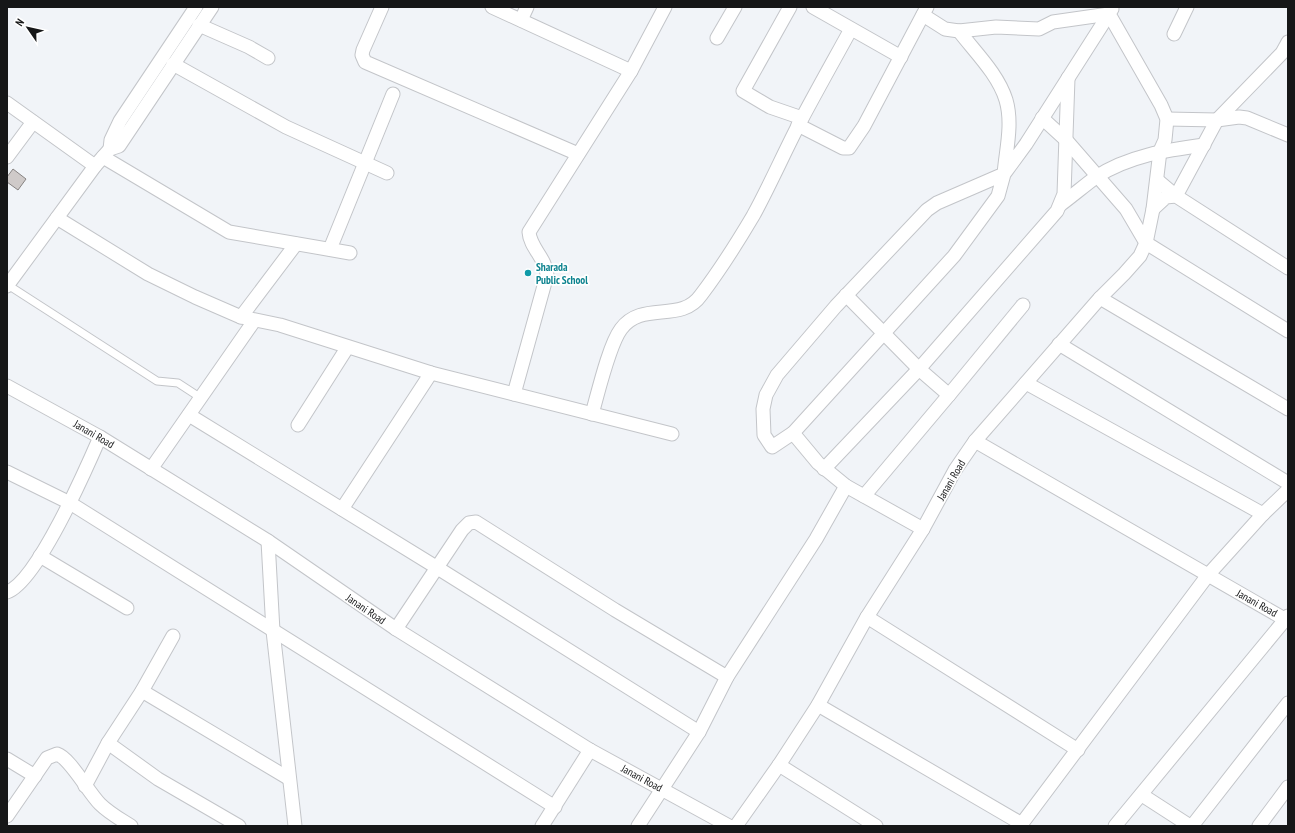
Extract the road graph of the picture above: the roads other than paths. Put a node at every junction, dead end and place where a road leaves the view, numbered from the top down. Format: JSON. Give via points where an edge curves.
{"nodes":[{"id":1,"x":196,"y":7,"type":"edge"},
{"id":2,"x":212,"y":7,"type":"edge"},
{"id":3,"x":382,"y":7,"type":"edge"},
{"id":4,"x":492,"y":7,"type":"edge"},
{"id":5,"x":527,"y":7,"type":"edge"},
{"id":6,"x":665,"y":7,"type":"edge"},
{"id":7,"x":735,"y":7,"type":"edge"},
{"id":8,"x":790,"y":7,"type":"edge"},
{"id":9,"x":813,"y":7,"type":"edge"},
{"id":10,"x":1187,"y":7,"type":"edge"},
{"id":11,"x":926,"y":9,"type":"edge"},
{"id":12,"x":1111,"y":10,"type":"edge"},
{"id":13,"x":521,"y":20,"type":"junction"},
{"id":14,"x":200,"y":25,"type":"junction"},
{"id":15,"x":851,"y":29,"type":"junction"},
{"id":16,"x":959,"y":31,"type":"junction"},
{"id":17,"x":1174,"y":34,"type":"dead end"},
{"id":18,"x":717,"y":38,"type":"dead end"},
{"id":19,"x":1286,"y":50,"type":"edge"},
{"id":20,"x":901,"y":57,"type":"junction"},
{"id":21,"x":268,"y":58,"type":"dead end"},
{"id":22,"x":173,"y":64,"type":"junction"},
{"id":23,"x":631,"y":71,"type":"junction"},
{"id":24,"x":1068,"y":77,"type":"junction"},
{"id":25,"x":393,"y":94,"type":"dead end"},
{"id":26,"x":7,"y":103,"type":"edge"},
{"id":27,"x":1042,"y":118,"type":"junction"},
{"id":28,"x":1167,"y":119,"type":"junction"},
{"id":29,"x":1217,"y":120,"type":"junction"},
{"id":30,"x":800,"y":121,"type":"junction"},
{"id":31,"x":33,"y":122,"type":"junction"},
{"id":32,"x":1288,"y":136,"type":"edge"},
{"id":33,"x":1066,"y":140,"type":"junction"},
{"id":34,"x":1204,"y":144,"type":"junction"},
{"id":35,"x":1160,"y":151,"type":"junction"},
{"id":36,"x":578,"y":154,"type":"junction"},
{"id":37,"x":7,"y":157,"type":"edge"},
{"id":38,"x":102,"y":157,"type":"junction"},
{"id":39,"x":365,"y":163,"type":"junction"},
{"id":40,"x":386,"y":172,"type":"dead end"},
{"id":41,"x":1004,"y":174,"type":"junction"},
{"id":42,"x":1098,"y":176,"type":"junction"},
{"id":43,"x":1157,"y":180,"type":"junction"},
{"id":44,"x":1176,"y":196,"type":"junction"},
{"id":45,"x":1060,"y":205,"type":"junction"},
{"id":46,"x":1153,"y":209,"type":"junction"},
{"id":47,"x":57,"y":218,"type":"junction"},
{"id":48,"x":1146,"y":243,"type":"junction"},
{"id":49,"x":296,"y":244,"type":"junction"},
{"id":50,"x":330,"y":250,"type":"junction"},
{"id":51,"x":350,"y":253,"type":"dead end"},
{"id":52,"x":1288,"y":268,"type":"edge"},
{"id":53,"x":7,"y":286,"type":"edge"},
{"id":54,"x":846,"y":295,"type":"junction"},
{"id":55,"x":1100,"y":298,"type":"junction"},
{"id":56,"x":1023,"y":305,"type":"dead end"},
{"id":57,"x":241,"y":317,"type":"junction"},
{"id":58,"x":254,"y":321,"type":"junction"},
{"id":59,"x":1288,"y":331,"type":"edge"},
{"id":60,"x":884,"y":333,"type":"junction"},
{"id":61,"x":1059,"y":344,"type":"junction"},
{"id":62,"x":347,"y":348,"type":"junction"},
{"id":63,"x":919,"y":369,"type":"junction"},
{"id":64,"x":431,"y":373,"type":"junction"},
{"id":65,"x":1026,"y":383,"type":"junction"},
{"id":66,"x":7,"y":386,"type":"edge"},
{"id":67,"x":514,"y":394,"type":"junction"},
{"id":68,"x":949,"y":394,"type":"junction"},
{"id":69,"x":201,"y":398,"type":"junction"},
{"id":70,"x":1288,"y":409,"type":"edge"},
{"id":71,"x":592,"y":414,"type":"junction"},
{"id":72,"x":189,"y":415,"type":"junction"},
{"id":73,"x":298,"y":425,"type":"dead end"},
{"id":74,"x":793,"y":433,"type":"junction"},
{"id":75,"x":672,"y":434,"type":"dead end"},
{"id":76,"x":100,"y":437,"type":"junction"},
{"id":77,"x":975,"y":441,"type":"junction"},
{"id":78,"x":151,"y":469,"type":"junction"},
{"id":79,"x":824,"y":469,"type":"junction"},
{"id":80,"x":7,"y":472,"type":"edge"},
{"id":81,"x":1288,"y":483,"type":"edge"},
{"id":82,"x":846,"y":486,"type":"junction"},
{"id":83,"x":1288,"y":490,"type":"edge"},
{"id":84,"x":864,"y":496,"type":"junction"},
{"id":85,"x":70,"y":503,"type":"junction"},
{"id":86,"x":342,"y":509,"type":"junction"},
{"id":87,"x":1262,"y":514,"type":"junction"},
{"id":88,"x":923,"y":529,"type":"junction"},
{"id":89,"x":268,"y":541,"type":"junction"},
{"id":90,"x":40,"y":556,"type":"junction"},
{"id":91,"x":436,"y":567,"type":"junction"},
{"id":92,"x":1208,"y":575,"type":"junction"},
{"id":93,"x":7,"y":592,"type":"edge"},
{"id":94,"x":127,"y":608,"type":"dead end"},
{"id":95,"x":867,"y":617,"type":"junction"},
{"id":96,"x":1287,"y":618,"type":"edge"},
{"id":97,"x":396,"y":629,"type":"junction"},
{"id":98,"x":272,"y":631,"type":"junction"},
{"id":99,"x":173,"y":636,"type":"dead end"},
{"id":100,"x":727,"y":677,"type":"junction"},
{"id":101,"x":142,"y":692,"type":"junction"},
{"id":102,"x":1288,"y":703,"type":"edge"},
{"id":103,"x":818,"y":705,"type":"junction"},
{"id":104,"x":699,"y":732,"type":"junction"},
{"id":105,"x":108,"y":743,"type":"junction"},
{"id":106,"x":590,"y":750,"type":"junction"},
{"id":107,"x":1078,"y":750,"type":"junction"},
{"id":108,"x":7,"y":759,"type":"edge"},
{"id":109,"x":779,"y":765,"type":"junction"},
{"id":110,"x":35,"y":776,"type":"junction"},
{"id":111,"x":288,"y":778,"type":"junction"},
{"id":112,"x":85,"y":786,"type":"junction"},
{"id":113,"x":1288,"y":787,"type":"edge"},
{"id":114,"x":662,"y":788,"type":"junction"},
{"id":115,"x":1142,"y":795,"type":"junction"},
{"id":116,"x":555,"y":806,"type":"junction"},
{"id":117,"x":7,"y":816,"type":"edge"},
{"id":118,"x":124,"y":824,"type":"edge"},
{"id":119,"x":1021,"y":825,"type":"edge"},
{"id":120,"x":239,"y":826,"type":"edge"},
{"id":121,"x":295,"y":826,"type":"edge"},
{"id":122,"x":542,"y":826,"type":"edge"},
{"id":123,"x":638,"y":826,"type":"edge"},
{"id":124,"x":729,"y":826,"type":"edge"},
{"id":125,"x":736,"y":826,"type":"edge"},
{"id":126,"x":876,"y":826,"type":"edge"},
{"id":127,"x":1115,"y":826,"type":"edge"},
{"id":128,"x":1191,"y":826,"type":"edge"},
{"id":129,"x":1259,"y":826,"type":"edge"}],
"edges":[{"from":1,"to":38,"type":"street","via":[[120,121]]},
{"from":2,"to":14,"type":"street"},
{"from":3,"to":36,"type":"street","via":[[363,50],[365,62]]},
{"from":4,"to":13,"type":"street"},
{"from":5,"to":13,"type":"street"},
{"from":6,"to":23,"type":"street"},
{"from":7,"to":18,"type":"street"},
{"from":8,"to":30,"type":"street","via":[[743,91]]},
{"from":9,"to":15,"type":"street"},
{"from":10,"to":17,"type":"street"},
{"from":11,"to":16,"type":"street","via":[[945,29]]},
{"from":11,"to":20,"type":"street"},
{"from":12,"to":16,"type":"street","via":[[1053,22],[1038,29],[996,27]]},
{"from":12,"to":24,"type":"street"},
{"from":12,"to":28,"type":"street"},
{"from":13,"to":23,"type":"street"},
{"from":14,"to":21,"type":"street","via":[[250,47]]},
{"from":14,"to":22,"type":"street"},
{"from":15,"to":20,"type":"street"},
{"from":15,"to":30,"type":"street"},
{"from":16,"to":41,"type":"street","via":[[993,74],[1006,100],[1009,128]]},
{"from":19,"to":29,"type":"street"},
{"from":20,"to":30,"type":"street","via":[[864,126],[849,148],[843,148]]},
{"from":22,"to":38,"type":"street","via":[[119,146]]},
{"from":22,"to":39,"type":"street","via":[[286,127]]},
{"from":23,"to":36,"type":"street"},
{"from":24,"to":27,"type":"street"},
{"from":24,"to":33,"type":"street"},
{"from":25,"to":39,"type":"street"},
{"from":26,"to":31,"type":"street"},
{"from":27,"to":33,"type":"street"},
{"from":27,"to":41,"type":"street"},
{"from":28,"to":29,"type":"street"},
{"from":28,"to":35,"type":"street","via":[[1165,140]]},
{"from":29,"to":32,"type":"street","via":[[1247,118]]},
{"from":29,"to":34,"type":"street"},
{"from":30,"to":71,"type":"street","via":[[752,216],[699,298],[677,311],[645,312],[621,328]]},
{"from":31,"to":37,"type":"street"},
{"from":31,"to":38,"type":"street"},
{"from":33,"to":42,"type":"street"},
{"from":33,"to":45,"type":"street","via":[[1064,194]]},
{"from":34,"to":35,"type":"street"},
{"from":34,"to":44,"type":"street"},
{"from":35,"to":42,"type":"street","via":[[1134,159]]},
{"from":35,"to":43,"type":"street"},
{"from":36,"to":67,"type":"street","via":[[529,232],[532,243],[544,262],[547,275]]},
{"from":38,"to":47,"type":"street"},
{"from":38,"to":49,"type":"street","via":[[229,232]]},
{"from":39,"to":40,"type":"street"},
{"from":39,"to":50,"type":"street"},
{"from":41,"to":54,"type":"street","via":[[937,203],[927,210]]},
{"from":41,"to":60,"type":"street","via":[[998,196],[954,256]]},
{"from":42,"to":45,"type":"street"},
{"from":42,"to":48,"type":"street","via":[[1126,208]]},
{"from":43,"to":44,"type":"street"},
{"from":43,"to":46,"type":"street"},
{"from":44,"to":46,"type":"street","via":[[1166,198]]},
{"from":44,"to":52,"type":"street"},
{"from":45,"to":63,"type":"street"},
{"from":46,"to":48,"type":"street"},
{"from":47,"to":53,"type":"street"},
{"from":47,"to":57,"type":"street","via":[[148,274],[195,298]]},
{"from":48,"to":55,"type":"street","via":[[1140,256]]},
{"from":48,"to":59,"type":"street"},
{"from":49,"to":50,"type":"street"},
{"from":49,"to":57,"type":"street"},
{"from":50,"to":51,"type":"street"},
{"from":53,"to":69,"type":"lane","via":[[158,382],[178,383]]},
{"from":54,"to":60,"type":"street"},
{"from":54,"to":74,"type":"street","via":[[777,375],[766,395],[763,409],[764,435],[772,447]]},
{"from":55,"to":61,"type":"street"},
{"from":55,"to":70,"type":"street"},
{"from":56,"to":68,"type":"street"},
{"from":57,"to":58,"type":"street"},
{"from":58,"to":62,"type":"street","via":[[280,325]]},
{"from":58,"to":69,"type":"street"},
{"from":60,"to":63,"type":"street"},
{"from":60,"to":74,"type":"street"},
{"from":61,"to":65,"type":"street"},
{"from":61,"to":81,"type":"street"},
{"from":62,"to":64,"type":"street"},
{"from":62,"to":73,"type":"street"},
{"from":63,"to":68,"type":"street"},
{"from":63,"to":79,"type":"street"},
{"from":64,"to":67,"type":"street"},
{"from":64,"to":86,"type":"street"},
{"from":65,"to":77,"type":"street"},
{"from":65,"to":87,"type":"street"},
{"from":66,"to":76,"type":"street","name":"Janani Road"},
{"from":67,"to":71,"type":"street"},
{"from":68,"to":84,"type":"street"},
{"from":69,"to":72,"type":"street"},
{"from":71,"to":75,"type":"street"},
{"from":72,"to":78,"type":"street"},
{"from":72,"to":86,"type":"street"},
{"from":74,"to":79,"type":"street"},
{"from":76,"to":78,"type":"street","name":"Janani Road"},
{"from":76,"to":85,"type":"street"},
{"from":77,"to":88,"type":"street","name":"Janani Road"},
{"from":77,"to":92,"type":"street","name":"Janani Road"},
{"from":78,"to":89,"type":"street","name":"Janani Road"},
{"from":79,"to":82,"type":"street"},
{"from":80,"to":85,"type":"street"},
{"from":82,"to":84,"type":"street"},
{"from":82,"to":100,"type":"street","via":[[816,539]]},
{"from":83,"to":87,"type":"street"},
{"from":84,"to":88,"type":"street"},
{"from":85,"to":90,"type":"street"},
{"from":85,"to":98,"type":"street"},
{"from":86,"to":91,"type":"street"},
{"from":87,"to":92,"type":"street"},
{"from":88,"to":95,"type":"street","name":"Janani Road"},
{"from":89,"to":97,"type":"street","name":"Janani Road"},
{"from":89,"to":98,"type":"street"},
{"from":90,"to":93,"type":"street","via":[[17,585]]},
{"from":90,"to":94,"type":"street"},
{"from":91,"to":97,"type":"street"},
{"from":91,"to":100,"type":"street","via":[[462,530],[469,523],[476,522]]},
{"from":91,"to":104,"type":"street"},
{"from":92,"to":96,"type":"street","name":"Janani Road"},
{"from":92,"to":107,"type":"street"},
{"from":95,"to":103,"type":"street","name":"Janani Road"},
{"from":95,"to":107,"type":"street"},
{"from":96,"to":115,"type":"street"},
{"from":97,"to":106,"type":"street","name":"Janani Road"},
{"from":98,"to":111,"type":"street"},
{"from":98,"to":116,"type":"street"},
{"from":99,"to":101,"type":"street"},
{"from":100,"to":104,"type":"street"},
{"from":101,"to":105,"type":"street"},
{"from":101,"to":111,"type":"street"},
{"from":102,"to":128,"type":"street"},
{"from":103,"to":109,"type":"street","name":"Janani Road"},
{"from":103,"to":119,"type":"street"},
{"from":104,"to":114,"type":"street"},
{"from":105,"to":112,"type":"street"},
{"from":105,"to":120,"type":"street","via":[[158,779]]},
{"from":106,"to":114,"type":"street","name":"Janani Road"},
{"from":106,"to":116,"type":"street"},
{"from":107,"to":119,"type":"street"},
{"from":108,"to":110,"type":"street"},
{"from":109,"to":125,"type":"street","name":"Janani Road"},
{"from":109,"to":126,"type":"street"},
{"from":110,"to":112,"type":"street","via":[[47,758],[57,754],[66,760]]},
{"from":110,"to":117,"type":"street"},
{"from":111,"to":121,"type":"street"},
{"from":112,"to":118,"type":"street","via":[[100,804]]},
{"from":113,"to":129,"type":"street"},
{"from":114,"to":123,"type":"street"},
{"from":114,"to":124,"type":"street","name":"Janani Road"},
{"from":115,"to":127,"type":"street"},
{"from":115,"to":128,"type":"street"},
{"from":116,"to":122,"type":"street"}]}
